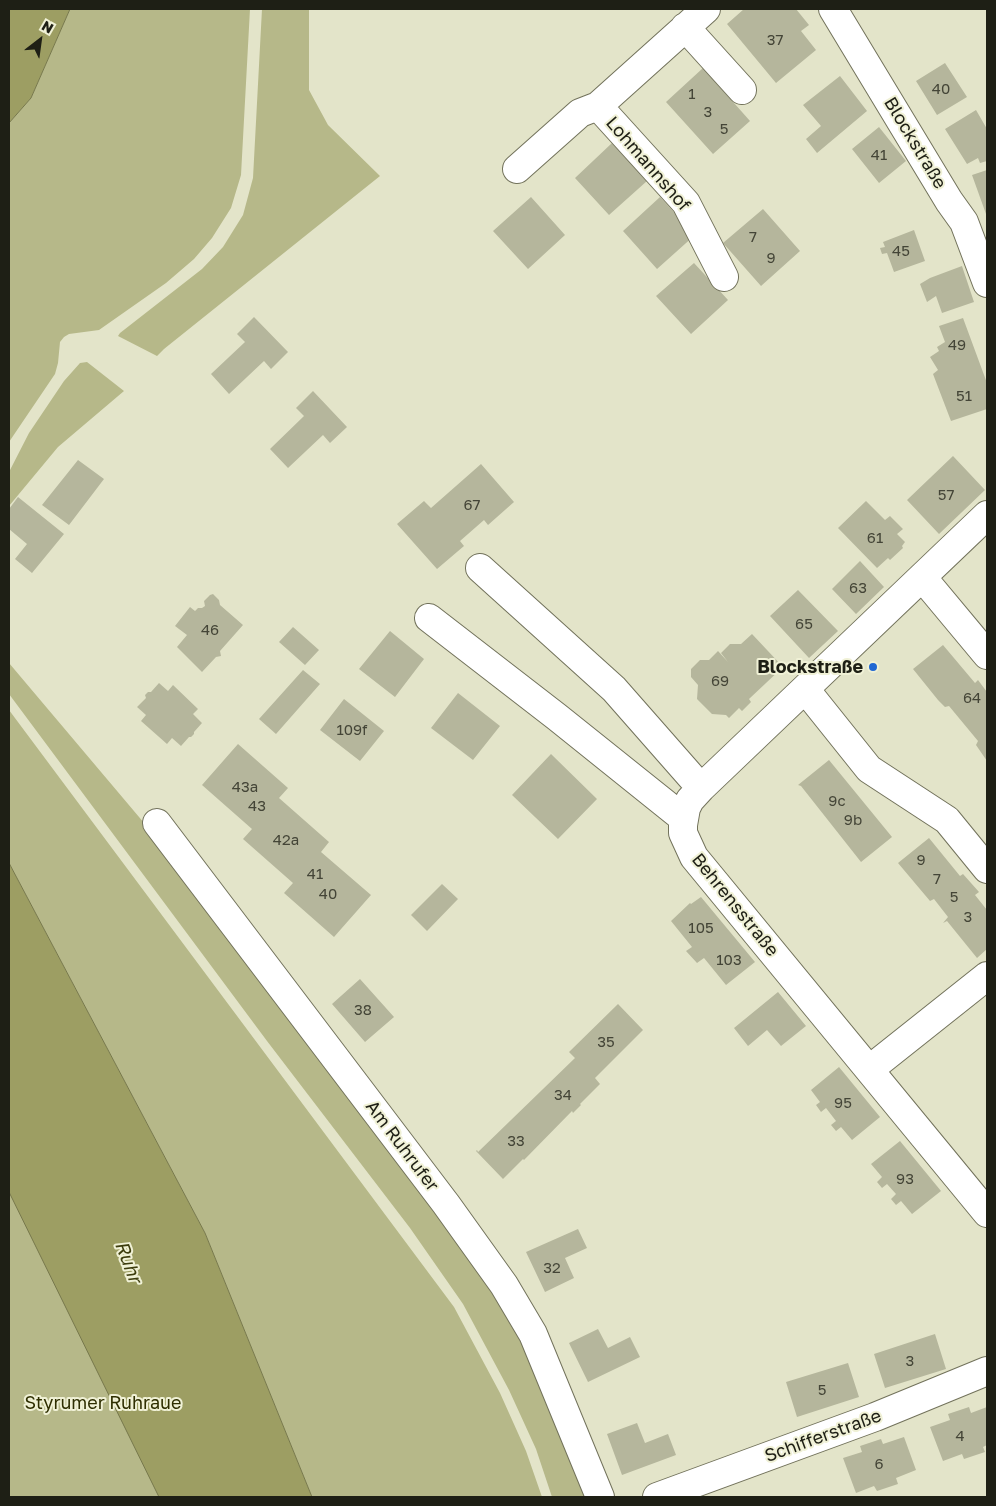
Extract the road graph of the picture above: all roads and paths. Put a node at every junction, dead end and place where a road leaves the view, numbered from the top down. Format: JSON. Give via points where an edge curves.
{"nodes":[{"id":1,"x":706,"y":9,"type":"edge"},
{"id":2,"x":833,"y":9,"type":"edge"},
{"id":3,"x":685,"y":27,"type":"junction"},
{"id":4,"x":742,"y":90,"type":"dead end"},
{"id":5,"x":598,"y":106,"type":"junction"},
{"id":6,"x":517,"y":169,"type":"dead end"},
{"id":7,"x":724,"y":277,"type":"dead end"},
{"id":8,"x":987,"y":283,"type":"edge"},
{"id":9,"x":987,"y":516,"type":"edge"},
{"id":10,"x":480,"y":568,"type":"dead end"},
{"id":11,"x":922,"y":577,"type":"junction"},
{"id":12,"x":429,"y":618,"type":"dead end"},
{"id":13,"x":987,"y":655,"type":"edge"},
{"id":14,"x":805,"y":689,"type":"junction"},
{"id":15,"x":702,"y":788,"type":"junction"},
{"id":16,"x":683,"y":818,"type":"junction"},
{"id":17,"x":157,"y":823,"type":"dead end"},
{"id":18,"x":987,"y":868,"type":"edge"},
{"id":19,"x":987,"y":976,"type":"edge"},
{"id":20,"x":870,"y":1069,"type":"junction"},
{"id":21,"x":986,"y":1209,"type":"edge"},
{"id":22,"x":987,"y":1371,"type":"edge"},
{"id":23,"x":600,"y":1497,"type":"edge"},
{"id":24,"x":656,"y":1497,"type":"edge"}],
"edges":[{"from":1,"to":3,"type":"street","name":"Lohmannshof"},
{"from":2,"to":8,"type":"street","name":"Blockstraße","via":[[964,222]]},
{"from":3,"to":4,"type":"street"},
{"from":3,"to":5,"type":"street","name":"Lohmannshof"},
{"from":5,"to":6,"type":"street","name":"Lohmannshof","via":[[580,113]]},
{"from":5,"to":7,"type":"street","name":"Lohmannshof","via":[[686,204]]},
{"from":9,"to":11,"type":"street"},
{"from":10,"to":15,"type":"street","via":[[614,689]]},
{"from":11,"to":13,"type":"street"},
{"from":11,"to":14,"type":"street"},
{"from":12,"to":16,"type":"street"},
{"from":14,"to":15,"type":"street"},
{"from":14,"to":18,"type":"street","via":[[869,770],[947,820]]},
{"from":15,"to":16,"type":"street","via":[[690,800]]},
{"from":16,"to":20,"type":"street","name":"Behrensstraße","via":[[683,833],[694,857]]},
{"from":17,"to":23,"type":"street","name":"Am Ruhrufer","via":[[504,1285],[536,1341]]},
{"from":19,"to":20,"type":"street"},
{"from":20,"to":21,"type":"street","name":"Behrensstraße"},
{"from":22,"to":24,"type":"street","name":"Schifferstraße","via":[[875,1417]]}]}
